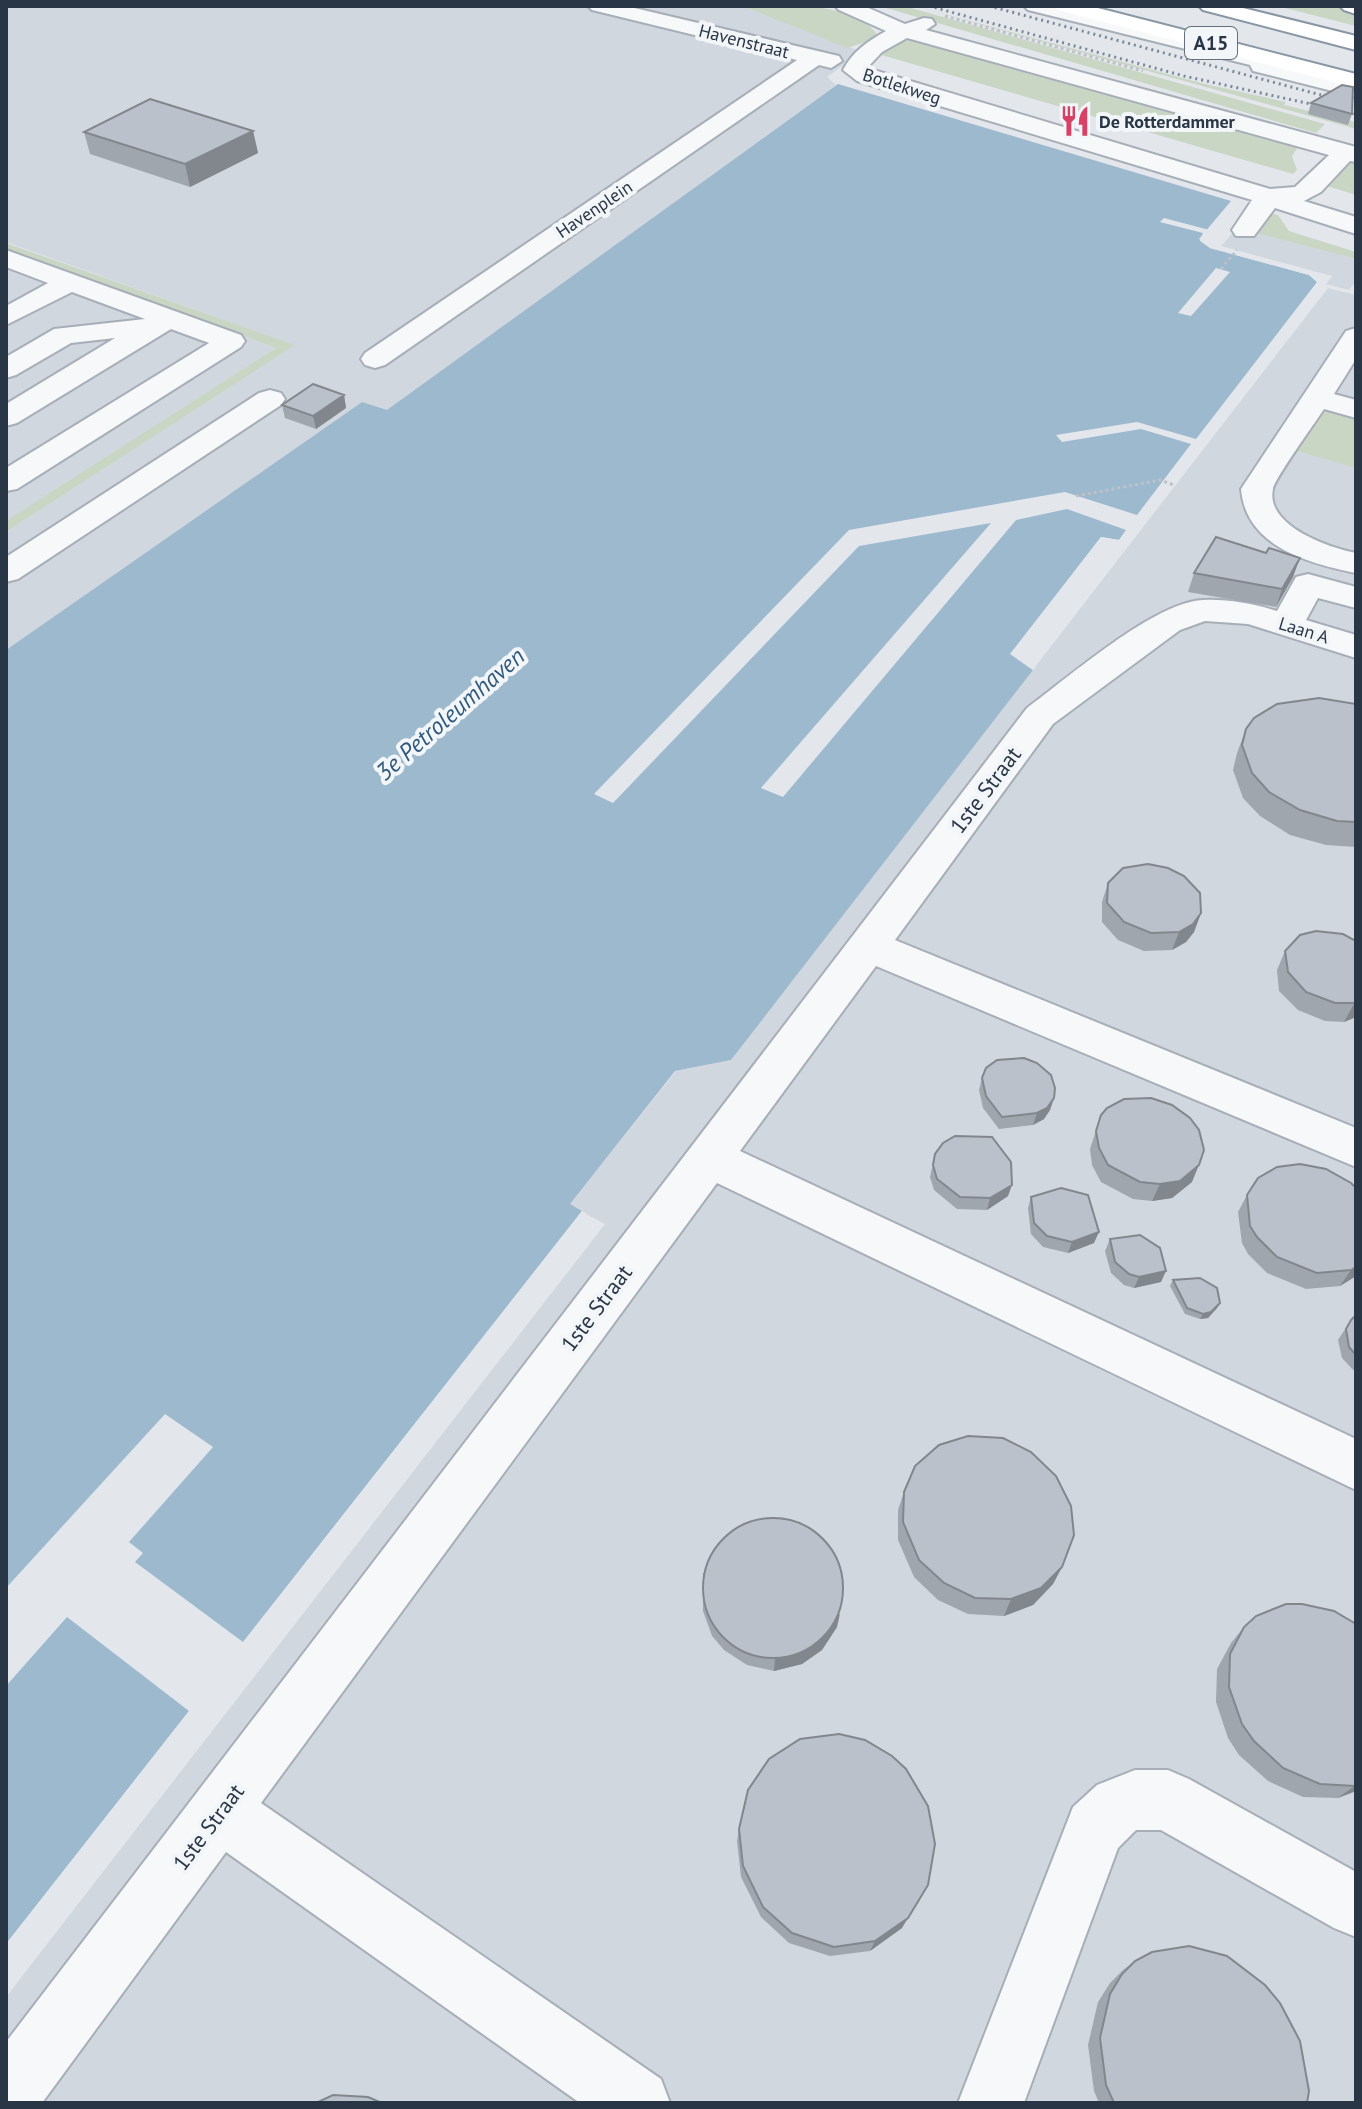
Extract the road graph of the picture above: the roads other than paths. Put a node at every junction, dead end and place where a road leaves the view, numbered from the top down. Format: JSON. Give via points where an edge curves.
{"nodes":[{"id":1,"x":599,"y":6,"type":"edge"},
{"id":2,"x":846,"y":6,"type":"edge"},
{"id":3,"x":869,"y":6,"type":"edge"},
{"id":4,"x":1035,"y":6,"type":"edge"},
{"id":5,"x":1065,"y":6,"type":"edge"},
{"id":6,"x":1210,"y":6,"type":"edge"},
{"id":7,"x":1258,"y":6,"type":"edge"},
{"id":8,"x":1105,"y":12,"type":"edge"},
{"id":9,"x":1183,"y":18,"type":"junction"},
{"id":10,"x":915,"y":28,"type":"junction"},
{"id":11,"x":1356,"y":30,"type":"edge"},
{"id":12,"x":1356,"y":43,"type":"edge"},
{"id":13,"x":1356,"y":56,"type":"edge"},
{"id":14,"x":814,"y":58,"type":"junction"},
{"id":15,"x":1354,"y":79,"type":"edge"},
{"id":16,"x":1352,"y":151,"type":"edge"},
{"id":17,"x":1264,"y":196,"type":"junction"},
{"id":18,"x":1356,"y":226,"type":"edge"},
{"id":19,"x":1241,"y":240,"type":"road end"},
{"id":20,"x":8,"y":261,"type":"edge"},
{"id":21,"x":70,"y":282,"type":"junction"},
{"id":22,"x":6,"y":317,"type":"edge"},
{"id":23,"x":163,"y":322,"type":"junction"},
{"id":24,"x":1351,"y":355,"type":"edge"},
{"id":25,"x":375,"y":359,"type":"dead end"},
{"id":26,"x":6,"y":369,"type":"edge"},
{"id":27,"x":1316,"y":398,"type":"junction"},
{"id":28,"x":270,"y":399,"type":"dead end"},
{"id":29,"x":1356,"y":409,"type":"edge"},
{"id":30,"x":6,"y":417,"type":"edge"},
{"id":31,"x":6,"y":482,"type":"edge"},
{"id":32,"x":1356,"y":563,"type":"edge"},
{"id":33,"x":6,"y":572,"type":"edge"},
{"id":34,"x":1356,"y":598,"type":"edge"},
{"id":35,"x":1269,"y":619,"type":"junction"},
{"id":36,"x":1356,"y":647,"type":"edge"},
{"id":37,"x":868,"y":946,"type":"junction"},
{"id":38,"x":1356,"y":1148,"type":"edge"},
{"id":39,"x":709,"y":1158,"type":"junction"},
{"id":40,"x":1356,"y":1465,"type":"edge"},
{"id":41,"x":220,"y":1811,"type":"junction"},
{"id":42,"x":1356,"y":1906,"type":"edge"},
{"id":43,"x":6,"y":2096,"type":"edge"},
{"id":44,"x":637,"y":2103,"type":"edge"},
{"id":45,"x":991,"y":2103,"type":"edge"}],
"edges":[{"from":1,"to":14,"type":"street","name":"Havenstraat"},
{"from":2,"to":10,"type":"street"},
{"from":3,"to":10,"type":"street"},
{"from":4,"to":8,"type":"street"},
{"from":5,"to":15,"type":"highway","number":"A15"},
{"from":6,"to":12,"type":"highway","number":"A15"},
{"from":7,"to":11,"type":"highway","number":"A15"},
{"from":8,"to":9,"type":"highway","number":"A15"},
{"from":8,"to":15,"type":"street"},
{"from":9,"to":13,"type":"highway","number":"A15"},
{"from":9,"to":15,"type":"highway","number":"A15"},
{"from":10,"to":14,"type":"street","name":"Havenstraat","via":[[840,59]]},
{"from":10,"to":16,"type":"street","name":"Botlekweg"},
{"from":10,"to":17,"type":"street","name":"Botlekweg","via":[[865,56],[854,70]]},
{"from":14,"to":25,"type":"street","name":"Havenplein"},
{"from":16,"to":17,"type":"street","name":"Botlekweg","via":[[1305,193]]},
{"from":17,"to":18,"type":"street"},
{"from":17,"to":19,"type":"street","via":[[1266,202]]},
{"from":20,"to":21,"type":"street"},
{"from":21,"to":22,"type":"street"},
{"from":21,"to":23,"type":"street"},
{"from":23,"to":26,"type":"street","via":[[64,335]]},
{"from":23,"to":30,"type":"street"},
{"from":23,"to":31,"type":"street","via":[[231,341]]},
{"from":24,"to":27,"type":"street"},
{"from":27,"to":29,"type":"street"},
{"from":27,"to":32,"type":"street","via":[[1257,489],[1256,501],[1289,538]]},
{"from":28,"to":33,"type":"street"},
{"from":34,"to":35,"type":"street","via":[[1308,584]]},
{"from":35,"to":36,"type":"street","name":"Laan A"},
{"from":35,"to":37,"type":"street","name":"1ste Straat","via":[[1202,610],[1177,618],[1051,705]]},
{"from":37,"to":38,"type":"street"},
{"from":37,"to":39,"type":"street","name":"1ste Straat"},
{"from":39,"to":40,"type":"street"},
{"from":39,"to":41,"type":"street","name":"1ste Straat"},
{"from":41,"to":43,"type":"street","name":"1ste Straat"},
{"from":41,"to":44,"type":"street"},
{"from":42,"to":45,"type":"street","via":[[1168,1800],[1138,1797],[1111,1809],[1095,1829]]}]}
